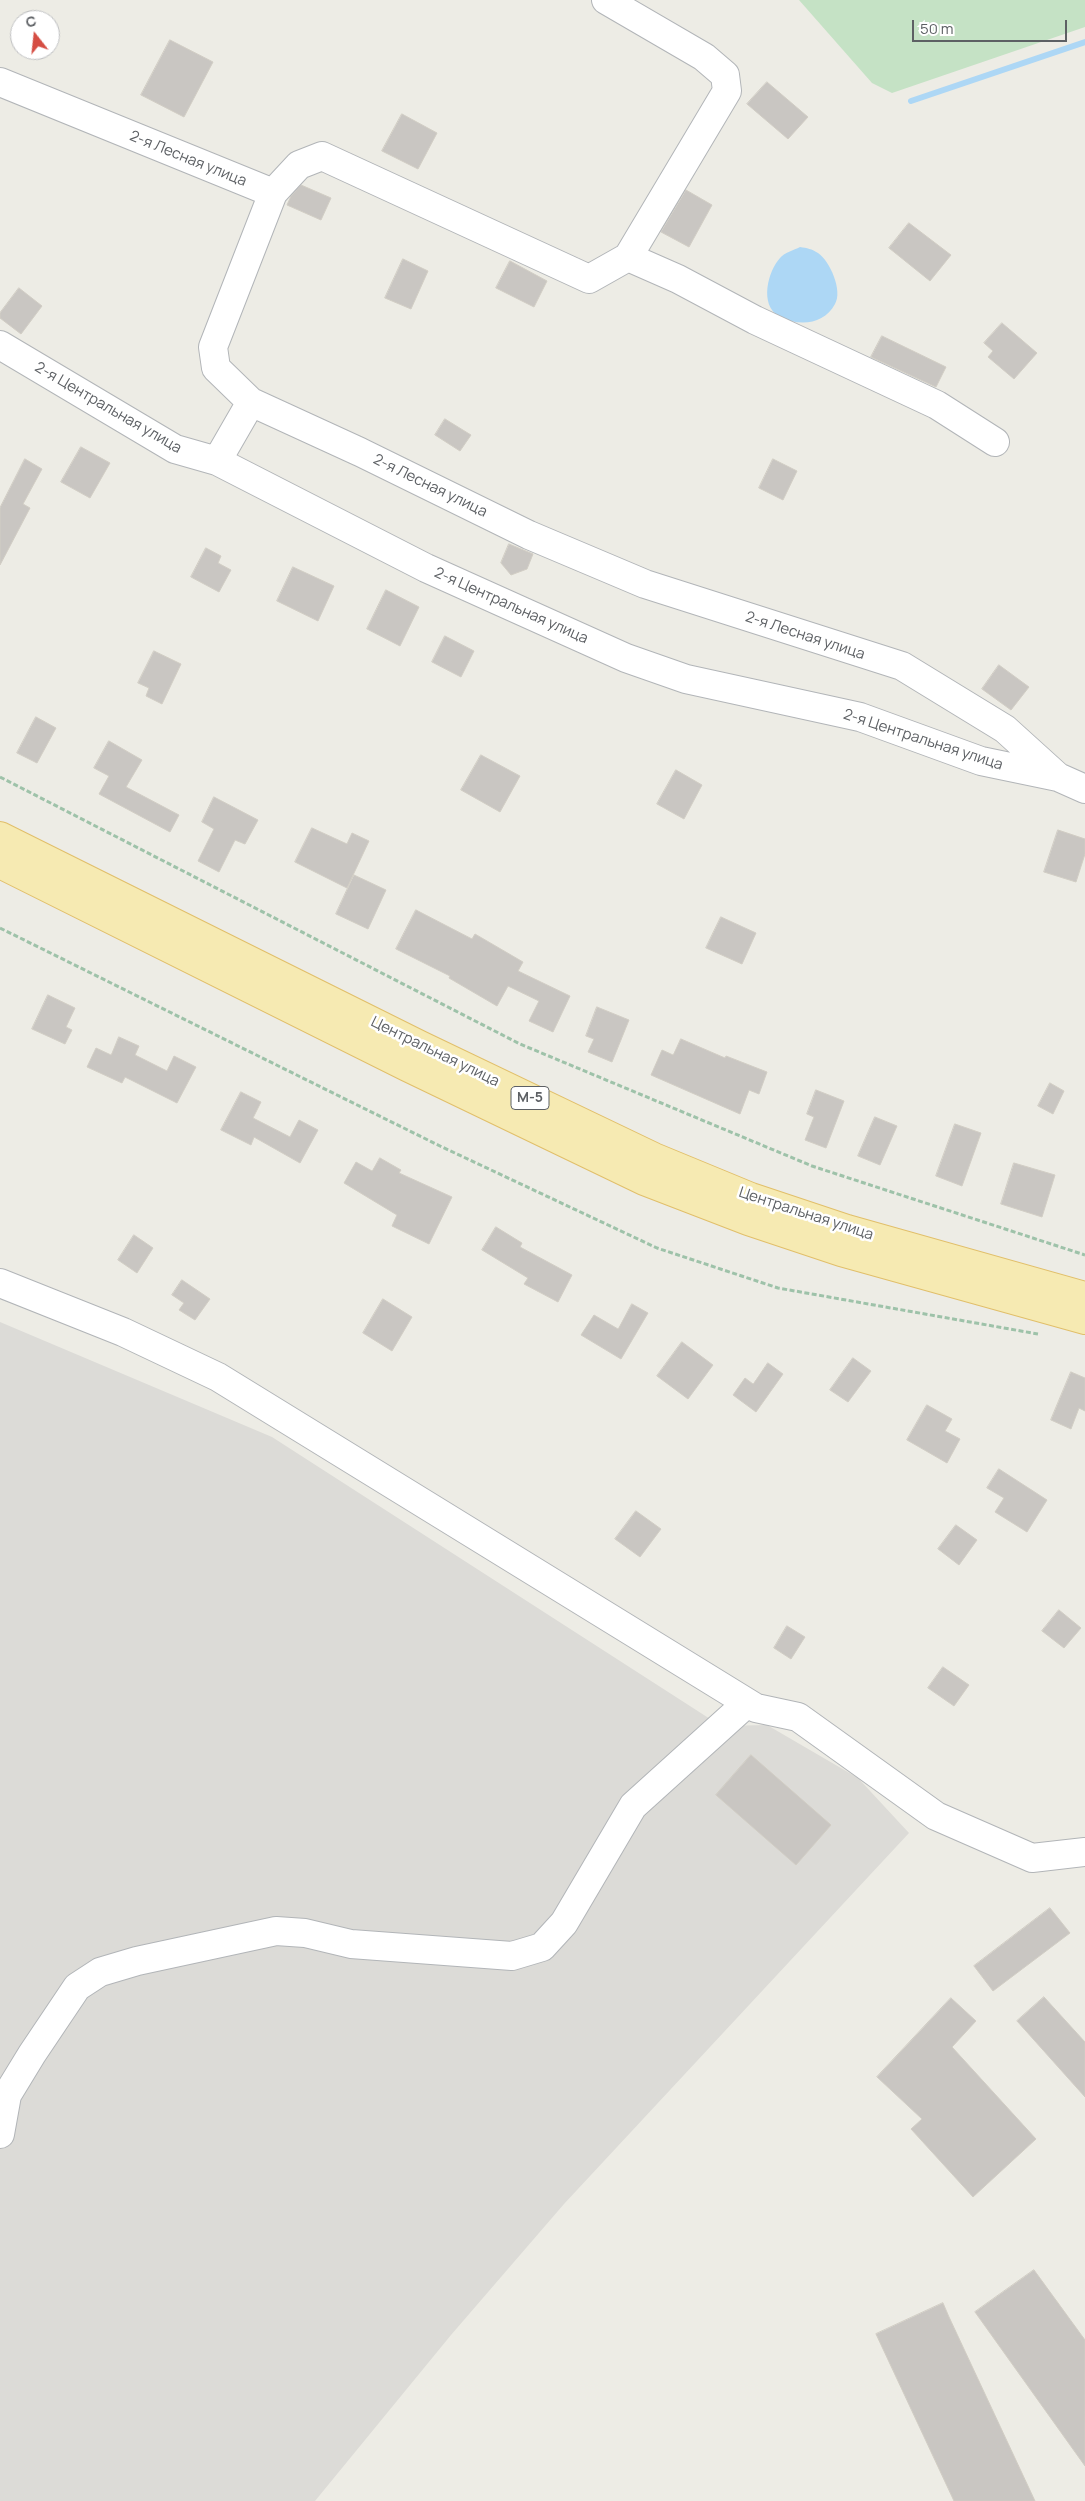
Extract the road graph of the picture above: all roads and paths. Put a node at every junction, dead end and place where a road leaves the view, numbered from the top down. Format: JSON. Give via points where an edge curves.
{"nodes":[{"id":1,"x":606,"y":0,"type":"edge"},
{"id":2,"x":0,"y":82,"type":"edge"},
{"id":3,"x":273,"y":194,"type":"junction"},
{"id":4,"x":628,"y":257,"type":"junction"},
{"id":5,"x":0,"y":345,"type":"edge"},
{"id":6,"x":251,"y":402,"type":"junction"},
{"id":7,"x":995,"y":442,"type":"dead end"},
{"id":8,"x":217,"y":461,"type":"junction"},
{"id":9,"x":0,"y":777,"type":"edge"},
{"id":10,"x":1058,"y":777,"type":"junction"},
{"id":11,"x":1085,"y":789,"type":"edge"},
{"id":12,"x":0,"y":836,"type":"edge"},
{"id":13,"x":0,"y":864,"type":"edge"},
{"id":14,"x":0,"y":928,"type":"edge"},
{"id":15,"x":1085,"y":1255,"type":"edge"},
{"id":16,"x":0,"y":1283,"type":"edge"},
{"id":17,"x":1085,"y":1296,"type":"edge"},
{"id":18,"x":1085,"y":1320,"type":"edge"},
{"id":19,"x":1043,"y":1334,"type":"dead end"},
{"id":20,"x":747,"y":1703,"type":"junction"},
{"id":21,"x":1085,"y":1852,"type":"edge"},
{"id":22,"x":0,"y":2134,"type":"edge"}],
"edges":[{"from":1,"to":4,"type":"street","via":[[704,57],[725,75],[727,91]]},
{"from":2,"to":3,"type":"street","name":"2-я Лесная улица"},
{"from":3,"to":4,"type":"street","via":[[299,165],[322,156],[589,278]]},
{"from":3,"to":6,"type":"street","name":"2-я Лесная улица","via":[[213,347],[216,368]]},
{"from":4,"to":7,"type":"street","via":[[937,405]]},
{"from":5,"to":8,"type":"street","name":"2-я Центральная улица","via":[[174,450]]},
{"from":6,"to":8,"type":"street"},
{"from":6,"to":10,"type":"street","name":"2-я Лесная улица","via":[[529,535],[645,584],[902,666],[1005,729]]},
{"from":8,"to":10,"type":"street","name":"2-я Центральная улица","via":[[426,568],[626,658],[686,680],[860,717],[981,761]]},
{"from":9,"to":15,"type":"path","via":[[520,1044],[812,1166]]},
{"from":10,"to":11,"type":"street","name":"2-я Лесная улица"},
{"from":12,"to":17,"type":"main road","name":"Центральная улица","number":"М-5","via":[[411,1041],[654,1157],[751,1197],[847,1229]]},
{"from":13,"to":18,"type":"main road","name":"Центральная улица","number":"М-5","via":[[644,1181],[748,1222],[841,1252]]},
{"from":14,"to":19,"type":"path","via":[[432,1142],[658,1248],[778,1288]]},
{"from":16,"to":20,"type":"street","via":[[122,1332],[218,1377]]},
{"from":20,"to":21,"type":"street","via":[[798,1717],[936,1816],[1032,1858]]},
{"from":20,"to":22,"type":"street","via":[[633,1806],[564,1923],[542,1947],[512,1956],[351,1944],[305,1933],[276,1931],[100,1972],[77,1988],[32,2054],[7,2095]]}]}
